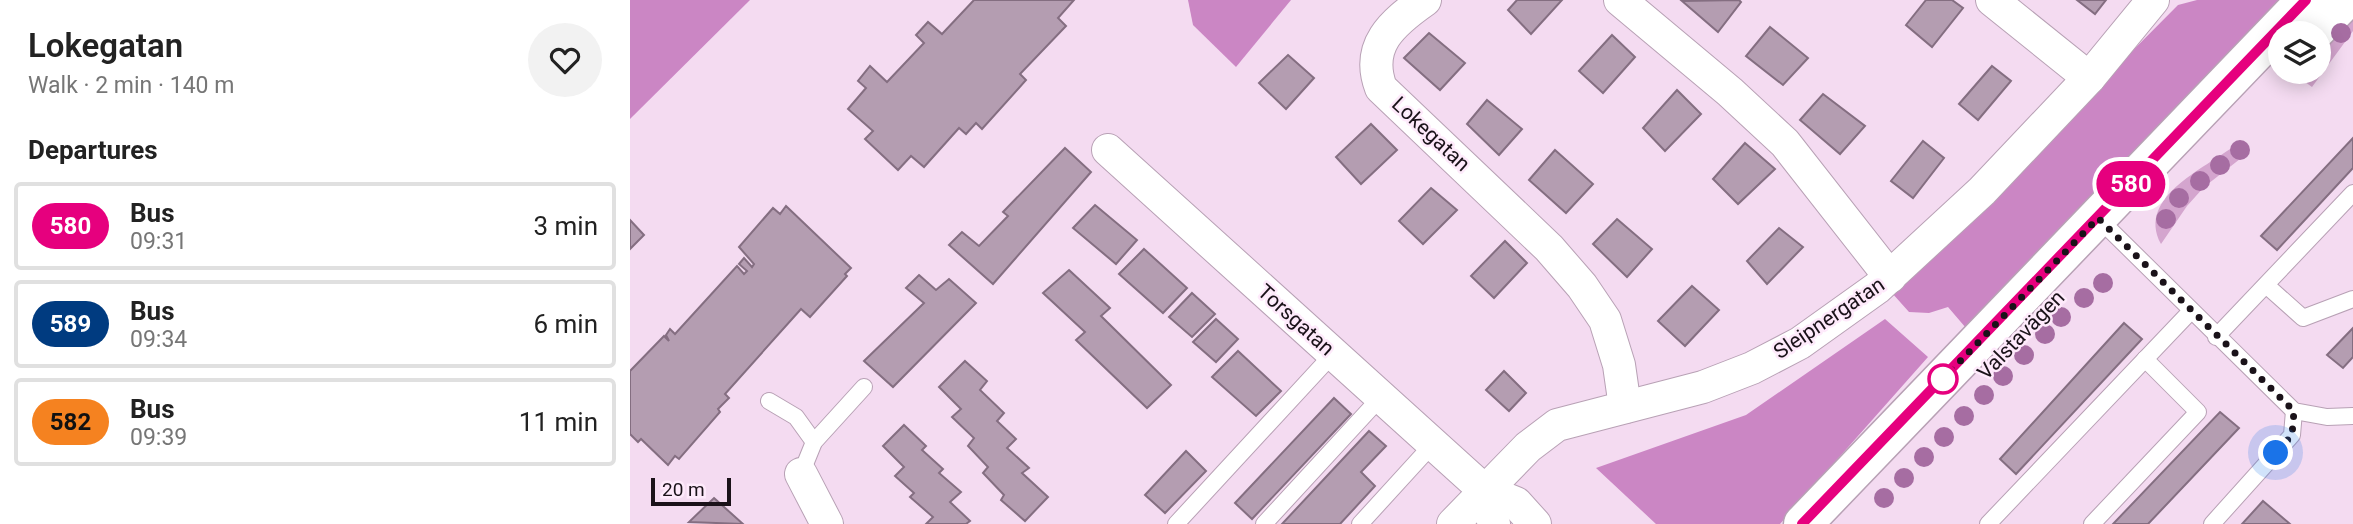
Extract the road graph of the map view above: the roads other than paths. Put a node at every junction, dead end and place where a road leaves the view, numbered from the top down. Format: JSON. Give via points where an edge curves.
{"nodes":[{"id":1,"x":1424,"y":0,"type":"edge"},
{"id":2,"x":1620,"y":0,"type":"edge"},
{"id":3,"x":1992,"y":0,"type":"edge"},
{"id":4,"x":2153,"y":0,"type":"edge"},
{"id":5,"x":2306,"y":0,"type":"edge"},
{"id":6,"x":2345,"y":0,"type":"edge"},
{"id":7,"x":2324,"y":21,"type":"edge"},
{"id":8,"x":2268,"y":77,"type":"edge"},
{"id":9,"x":2089,"y":78,"type":"junction"},
{"id":10,"x":1108,"y":150,"type":"dead end"},
{"id":11,"x":2353,"y":193,"type":"edge"},
{"id":12,"x":2107,"y":227,"type":"junction"},
{"id":13,"x":1890,"y":277,"type":"junction"},
{"id":14,"x":2266,"y":285,"type":"junction"},
{"id":15,"x":2353,"y":299,"type":"edge"},
{"id":16,"x":2190,"y":312,"type":"junction"},
{"id":17,"x":2216,"y":337,"type":"junction"},
{"id":18,"x":1334,"y":354,"type":"junction"},
{"id":19,"x":2145,"y":359,"type":"junction"},
{"id":20,"x":864,"y":387,"type":"dead end"},
{"id":21,"x":1381,"y":397,"type":"junction"},
{"id":22,"x":769,"y":401,"type":"dead end"},
{"id":23,"x":1625,"y":407,"type":"junction"},
{"id":24,"x":2294,"y":411,"type":"junction"},
{"id":25,"x":2353,"y":416,"type":"edge"},
{"id":26,"x":814,"y":442,"type":"junction"},
{"id":27,"x":1433,"y":444,"type":"junction"},
{"id":28,"x":801,"y":474,"type":"joint"},
{"id":29,"x":1484,"y":490,"type":"junction"},
{"id":30,"x":827,"y":524,"type":"edge"},
{"id":31,"x":1176,"y":524,"type":"edge"},
{"id":32,"x":1264,"y":524,"type":"edge"},
{"id":33,"x":1360,"y":524,"type":"edge"},
{"id":34,"x":1453,"y":524,"type":"edge"},
{"id":35,"x":1494,"y":524,"type":"edge"},
{"id":36,"x":1535,"y":524,"type":"edge"},
{"id":37,"x":1802,"y":524,"type":"edge"},
{"id":38,"x":1839,"y":524,"type":"edge"},
{"id":39,"x":1987,"y":524,"type":"edge"},
{"id":40,"x":2092,"y":524,"type":"edge"},
{"id":41,"x":2212,"y":524,"type":"edge"}],
"edges":[{"from":1,"to":23,"type":"street","name":"Lokegatan","via":[[1378,46],[1375,71],[1381,88],[1549,248],[1582,286],[1605,320],[1619,365]]},
{"from":2,"to":13,"type":"street","via":[[1785,143]]},
{"from":3,"to":9,"type":"street"},
{"from":4,"to":9,"type":"street","name":"Sleipnergatan"},
{"from":5,"to":12,"type":"street","name":"Valstavägen"},
{"from":6,"to":7,"type":"street"},
{"from":8,"to":12,"type":"street","name":"Valstavägen"},
{"from":9,"to":13,"type":"street","name":"Sleipnergatan","via":[[1982,191]]},
{"from":10,"to":18,"type":"street","name":"Torsgatan"},
{"from":11,"to":14,"type":"lane"},
{"from":12,"to":16,"type":"lane"},
{"from":12,"to":37,"type":"street","name":"Valstavägen"},
{"from":12,"to":38,"type":"street","name":"Valstavägen"},
{"from":13,"to":23,"type":"street","name":"Sleipnergatan","via":[[1800,342],[1752,368],[1703,387]]},
{"from":14,"to":15,"type":"lane","via":[[2304,318]]},
{"from":14,"to":17,"type":"lane"},
{"from":16,"to":17,"type":"lane"},
{"from":16,"to":19,"type":"lane"},
{"from":17,"to":24,"type":"lane"},
{"from":18,"to":21,"type":"street","name":"Torsgatan"},
{"from":18,"to":31,"type":"lane"},
{"from":19,"to":39,"type":"lane"},
{"from":19,"to":40,"type":"lane","via":[[2198,412]]},
{"from":20,"to":26,"type":"lane"},
{"from":21,"to":27,"type":"street","name":"Torsgatan"},
{"from":21,"to":32,"type":"lane"},
{"from":22,"to":26,"type":"lane","via":[[796,417]]},
{"from":23,"to":29,"type":"street","name":"Sleipnergatan","via":[[1558,425]]},
{"from":24,"to":25,"type":"lane"},
{"from":24,"to":41,"type":"lane","via":[[2292,435]]},
{"from":26,"to":28,"type":"lane"},
{"from":27,"to":29,"type":"street","name":"Torsgatan"},
{"from":27,"to":33,"type":"lane"},
{"from":28,"to":30,"type":"street"},
{"from":29,"to":34,"type":"street","name":"Sleipnergatan"},
{"from":29,"to":35,"type":"street"},
{"from":29,"to":36,"type":"street","name":"Torsgatan","via":[[1517,503]]}]}
